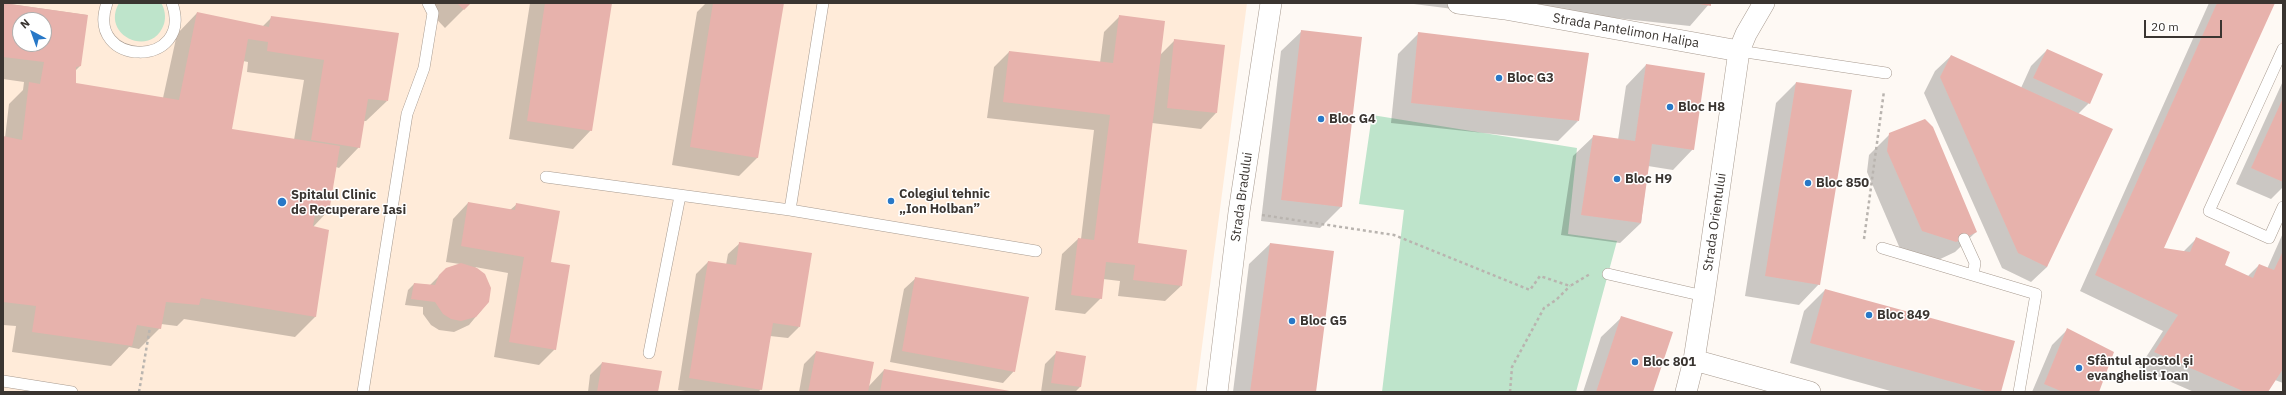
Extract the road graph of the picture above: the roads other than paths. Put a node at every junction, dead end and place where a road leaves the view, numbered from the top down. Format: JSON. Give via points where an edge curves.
{"nodes":[{"id":1,"x":107,"y":3,"type":"edge"},
{"id":2,"x":172,"y":3,"type":"edge"},
{"id":3,"x":428,"y":3,"type":"edge"},
{"id":4,"x":823,"y":3,"type":"edge"},
{"id":5,"x":1271,"y":3,"type":"edge"},
{"id":6,"x":1458,"y":3,"type":"edge"},
{"id":7,"x":1764,"y":3,"type":"edge"},
{"id":8,"x":1505,"y":6,"type":"edge"},
{"id":9,"x":2283,"y":49,"type":"edge"},
{"id":10,"x":1739,"y":51,"type":"junction"},
{"id":11,"x":1886,"y":73,"type":"road end"},
{"id":12,"x":546,"y":177,"type":"dead end"},
{"id":13,"x":680,"y":196,"type":"junction"},
{"id":14,"x":2283,"y":207,"type":"edge"},
{"id":15,"x":790,"y":210,"type":"junction"},
{"id":16,"x":1964,"y":239,"type":"dead end"},
{"id":17,"x":1882,"y":248,"type":"road end"},
{"id":18,"x":1036,"y":251,"type":"dead end"},
{"id":19,"x":1608,"y":274,"type":"road end"},
{"id":20,"x":1973,"y":275,"type":"junction"},
{"id":21,"x":1704,"y":296,"type":"junction"},
{"id":22,"x":649,"y":353,"type":"dead end"},
{"id":23,"x":1694,"y":360,"type":"junction"},
{"id":24,"x":3,"y":381,"type":"edge"},
{"id":25,"x":72,"y":392,"type":"edge"},
{"id":26,"x":363,"y":392,"type":"edge"},
{"id":27,"x":1217,"y":392,"type":"edge"},
{"id":28,"x":1686,"y":392,"type":"edge"},
{"id":29,"x":1810,"y":392,"type":"edge"},
{"id":30,"x":2019,"y":392,"type":"edge"}],
"edges":[{"from":1,"to":2,"type":"lane","via":[[104,25],[109,37],[117,46],[139,54],[157,49],[170,36],[175,24]]},
{"from":3,"to":26,"type":"lane","via":[[433,13],[424,68],[407,114]]},
{"from":4,"to":15,"type":"lane"},
{"from":5,"to":27,"type":"street","name":"Strada Bradului","via":[[1239,212]]},
{"from":6,"to":8,"type":"street","name":"Strada Pantelimon Halipa"},
{"from":7,"to":10,"type":"street"},
{"from":8,"to":10,"type":"street","name":"Strada Pantelimon Halipa"},
{"from":9,"to":14,"type":"lane","via":[[2209,211],[2269,238]]},
{"from":10,"to":11,"type":"lane"},
{"from":10,"to":21,"type":"street","name":"Strada Orientului"},
{"from":12,"to":13,"type":"lane"},
{"from":13,"to":15,"type":"lane"},
{"from":13,"to":22,"type":"lane"},
{"from":15,"to":18,"type":"lane"},
{"from":16,"to":20,"type":"lane","via":[[1975,263]]},
{"from":17,"to":20,"type":"lane"},
{"from":19,"to":21,"type":"lane"},
{"from":20,"to":30,"type":"lane","via":[[2036,294]]},
{"from":21,"to":23,"type":"street","name":"Strada Orientului"},
{"from":23,"to":28,"type":"street","name":"Strada Orientului"},
{"from":23,"to":29,"type":"street"},
{"from":24,"to":25,"type":"lane"}]}
